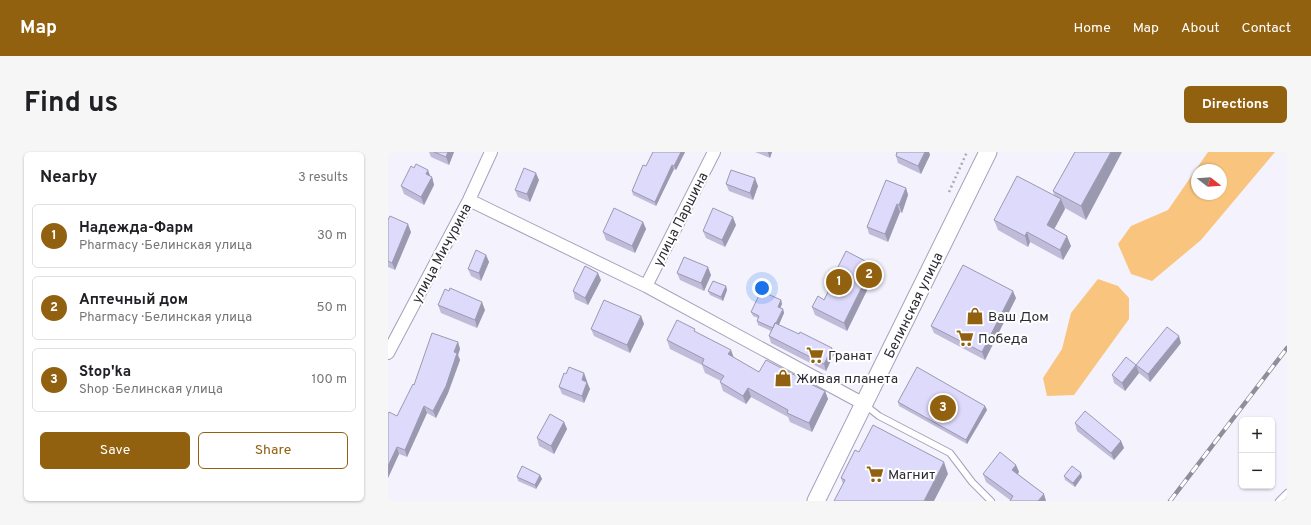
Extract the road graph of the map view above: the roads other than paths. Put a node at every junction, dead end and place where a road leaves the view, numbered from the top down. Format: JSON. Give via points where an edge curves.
{"nodes":[{"id":1,"x":491,"y":152,"type":"edge"},
{"id":2,"x":714,"y":152,"type":"edge"},
{"id":3,"x":988,"y":152,"type":"edge"},
{"id":4,"x":469,"y":200,"type":"junction"},
{"id":5,"x":646,"y":286,"type":"junction"},
{"id":6,"x":388,"y":353,"type":"edge"},
{"id":7,"x":864,"y":404,"type":"junction"},
{"id":8,"x":1287,"y":493,"type":"edge"},
{"id":9,"x":816,"y":501,"type":"edge"},
{"id":10,"x":991,"y":501,"type":"edge"},
{"id":11,"x":1279,"y":501,"type":"edge"}],
"edges":[{"from":1,"to":4,"type":"street","name":"улица Мичурина"},
{"from":2,"to":5,"type":"street","name":"улица Паршина"},
{"from":3,"to":7,"type":"main road","name":"Белинская улица"},
{"from":4,"to":5,"type":"street"},
{"from":4,"to":6,"type":"street","name":"улица Мичурина"},
{"from":5,"to":7,"type":"street"},
{"from":7,"to":9,"type":"main road","name":"Белинская улица"},
{"from":7,"to":10,"type":"lane","via":[[879,416],[950,453],[972,482]]},
{"from":8,"to":11,"type":"lane"}]}
